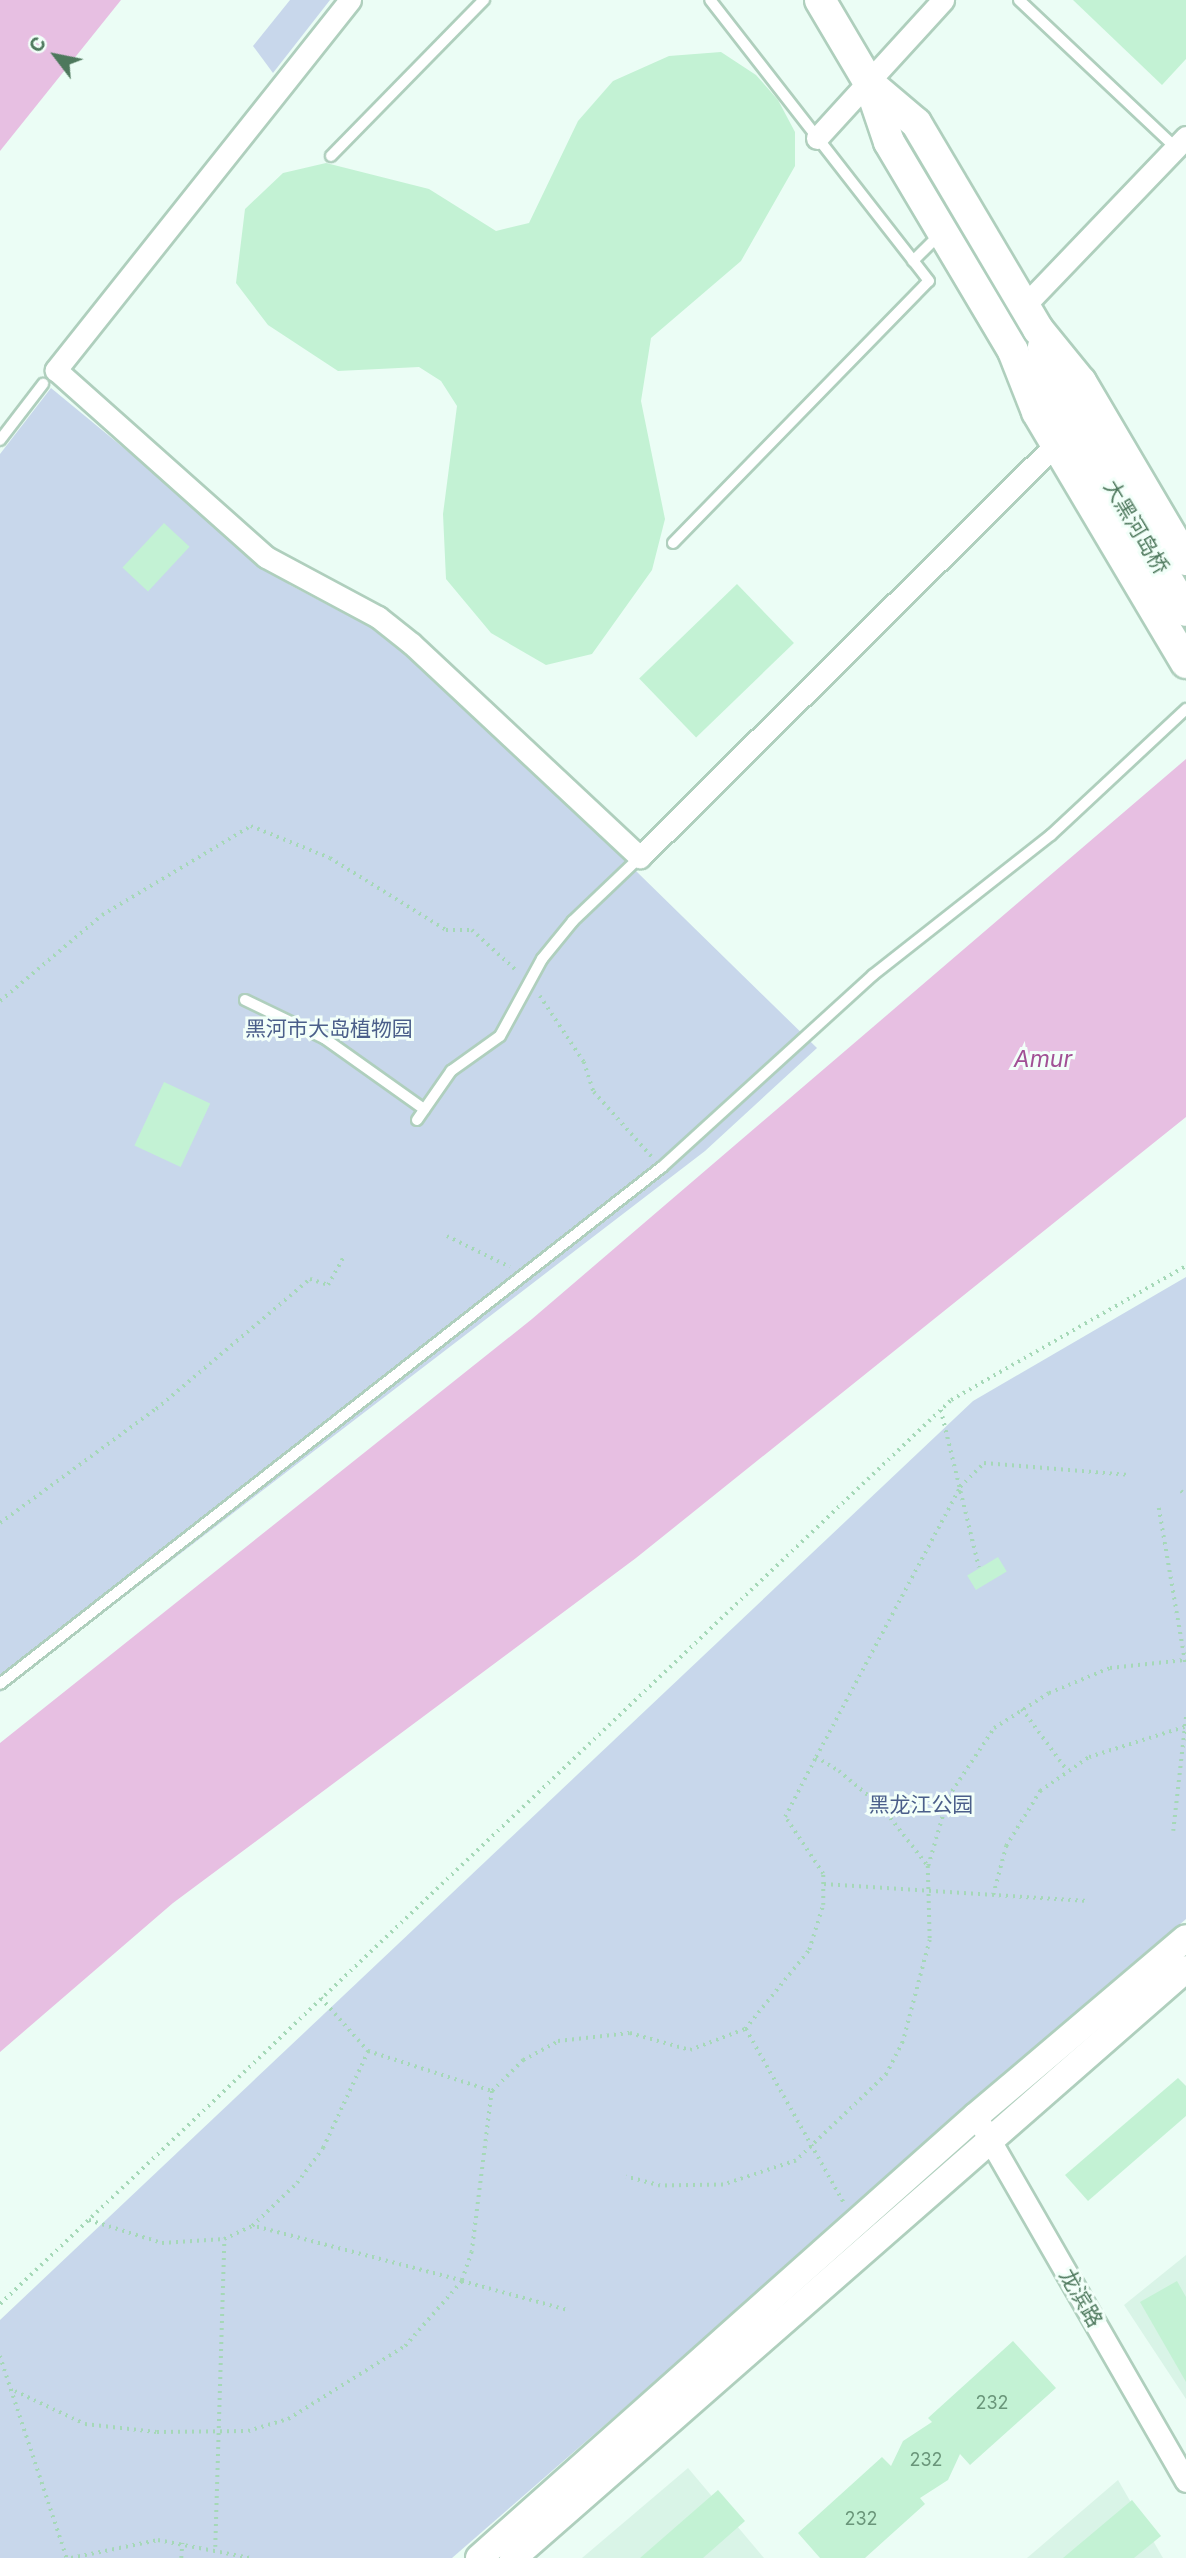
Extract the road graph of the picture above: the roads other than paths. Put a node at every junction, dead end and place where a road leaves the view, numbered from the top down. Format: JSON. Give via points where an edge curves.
{"nodes":[{"id":1,"x":350,"y":0,"type":"edge"},
{"id":2,"x":484,"y":0,"type":"edge"},
{"id":3,"x":710,"y":0,"type":"edge"},
{"id":4,"x":820,"y":0,"type":"edge"},
{"id":5,"x":943,"y":0,"type":"edge"},
{"id":6,"x":1019,"y":0,"type":"edge"},
{"id":7,"x":869,"y":83,"type":"junction"},
{"id":8,"x":817,"y":138,"type":"junction"},
{"id":9,"x":1181,"y":142,"type":"edge"},
{"id":10,"x":331,"y":156,"type":"dead end"},
{"id":11,"x":942,"y":232,"type":"junction"},
{"id":12,"x":913,"y":261,"type":"junction"},
{"id":13,"x":1031,"y":318,"type":"junction"},
{"id":14,"x":1013,"y":351,"type":"junction"},
{"id":15,"x":43,"y":384,"type":"dead end"},
{"id":16,"x":1060,"y":398,"type":"junction"},
{"id":17,"x":0,"y":440,"type":"edge"},
{"id":18,"x":1079,"y":445,"type":"junction"},
{"id":19,"x":673,"y":543,"type":"dead end"},
{"id":20,"x":1186,"y":560,"type":"edge"},
{"id":21,"x":1186,"y":611,"type":"edge"},
{"id":22,"x":1186,"y":663,"type":"edge"},
{"id":23,"x":1186,"y":709,"type":"edge"},
{"id":24,"x":640,"y":858,"type":"junction"},
{"id":25,"x":245,"y":1000,"type":"dead end"},
{"id":26,"x":424,"y":1110,"type":"junction"},
{"id":27,"x":417,"y":1120,"type":"dead end"},
{"id":28,"x":0,"y":1684,"type":"edge"},
{"id":29,"x":1186,"y":1938,"type":"edge"},
{"id":30,"x":1186,"y":1969,"type":"edge"},
{"id":31,"x":982,"y":2127,"type":"junction"},
{"id":32,"x":1186,"y":2481,"type":"edge"},
{"id":33,"x":479,"y":2558,"type":"edge"},
{"id":34,"x":513,"y":2558,"type":"edge"}],
"edges":[{"from":1,"to":24,"type":"street","via":[[56,370],[266,557],[378,617],[412,644]]},
{"from":2,"to":10,"type":"lane"},
{"from":3,"to":8,"type":"lane"},
{"from":4,"to":7,"type":"main road"},
{"from":5,"to":7,"type":"street"},
{"from":6,"to":9,"type":"lane"},
{"from":7,"to":8,"type":"street"},
{"from":7,"to":11,"type":"main road","via":[[889,142]]},
{"from":7,"to":13,"type":"main road","via":[[916,123]]},
{"from":8,"to":12,"type":"lane"},
{"from":9,"to":13,"type":"street"},
{"from":11,"to":12,"type":"lane"},
{"from":11,"to":14,"type":"main road"},
{"from":12,"to":19,"type":"lane","via":[[929,281]]},
{"from":13,"to":16,"type":"main road"},
{"from":13,"to":18,"type":"main road","via":[[1081,382]]},
{"from":14,"to":16,"type":"main road"},
{"from":14,"to":18,"type":"main road"},
{"from":15,"to":17,"type":"lane"},
{"from":16,"to":18,"type":"main road"},
{"from":18,"to":20,"type":"main road"},
{"from":18,"to":21,"type":"main road","name":"大黑河岛桥"},
{"from":18,"to":22,"type":"main road"},
{"from":18,"to":24,"type":"street"},
{"from":23,"to":28,"type":"lane","via":[[1051,835],[873,975],[662,1167],[522,1282]]},
{"from":24,"to":26,"type":"lane","via":[[573,921],[500,1036],[451,1071]]},
{"from":25,"to":26,"type":"lane","via":[[324,1038]]},
{"from":26,"to":27,"type":"lane"},
{"from":29,"to":31,"type":"street"},
{"from":30,"to":31,"type":"street"},
{"from":31,"to":32,"type":"street","name":"龙滨路"},
{"from":31,"to":33,"type":"street"},
{"from":31,"to":34,"type":"street"}]}
